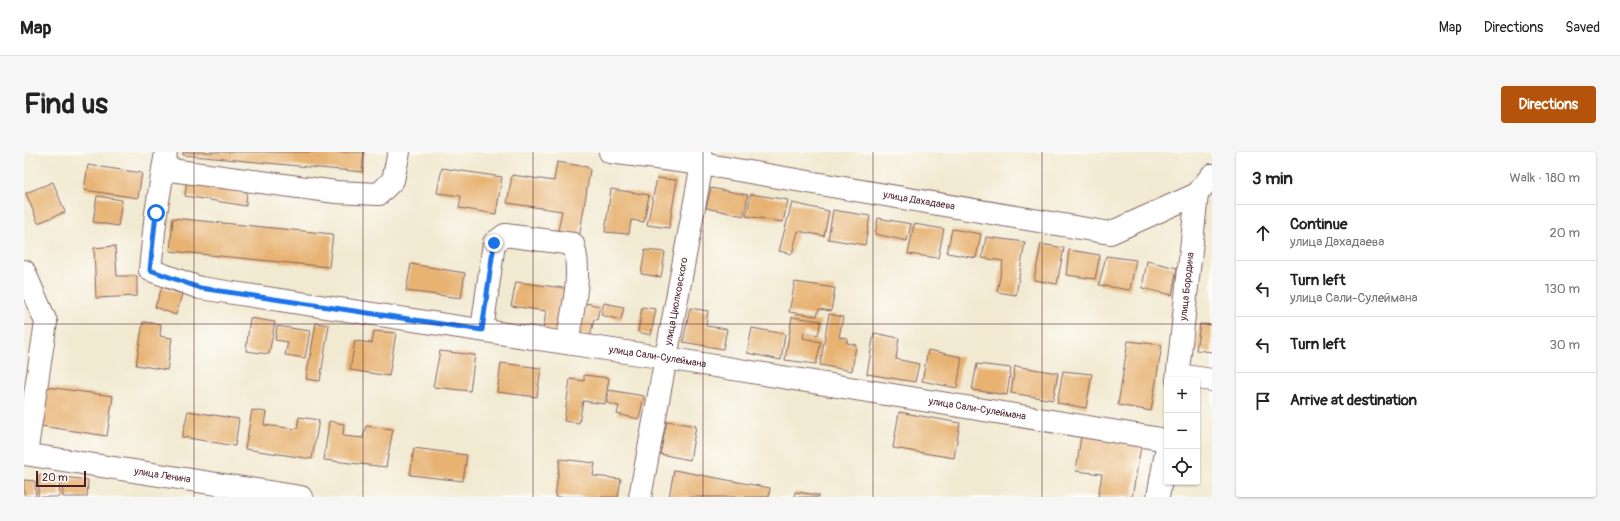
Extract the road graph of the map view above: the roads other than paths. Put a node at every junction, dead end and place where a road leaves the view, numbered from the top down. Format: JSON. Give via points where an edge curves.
{"nodes":[{"id":1,"x":399,"y":152,"type":"edge"},
{"id":2,"x":610,"y":152,"type":"edge"},
{"id":3,"x":701,"y":158,"type":"edge"},
{"id":4,"x":165,"y":160,"type":"edge"},
{"id":5,"x":1212,"y":175,"type":"edge"},
{"id":6,"x":1197,"y":194,"type":"junction"},
{"id":7,"x":24,"y":272,"type":"edge"},
{"id":8,"x":482,"y":330,"type":"junction"},
{"id":9,"x":567,"y":343,"type":"junction"},
{"id":10,"x":666,"y":358,"type":"junction"},
{"id":11,"x":1178,"y":377,"type":"edge"},
{"id":12,"x":1200,"y":379,"type":"edge"},
{"id":13,"x":1212,"y":380,"type":"edge"},
{"id":14,"x":1164,"y":440,"type":"edge"},
{"id":15,"x":1167,"y":449,"type":"edge"},
{"id":16,"x":25,"y":454,"type":"edge"},
{"id":17,"x":301,"y":497,"type":"edge"},
{"id":18,"x":640,"y":497,"type":"edge"},
{"id":19,"x":1158,"y":497,"type":"edge"}],
"edges":[{"from":1,"to":4,"type":"street","via":[[393,180],[379,194],[336,192]]},
{"from":2,"to":3,"type":"street","name":"улица Дахадаева"},
{"from":3,"to":6,"type":"street","name":"улица Дахадаева","via":[[1110,233]]},
{"from":3,"to":10,"type":"street","name":"улица Циолковского"},
{"from":4,"to":8,"type":"street","name":"улица Сали-Сулеймана","via":[[150,270],[200,288]]},
{"from":5,"to":6,"type":"street","name":"улица Дахадаева"},
{"from":6,"to":11,"type":"street","name":"улица Бородина"},
{"from":7,"to":16,"type":"street","via":[[46,322]]},
{"from":8,"to":9,"type":"street","name":"улица Сали-Сулеймана"},
{"from":8,"to":9,"type":"street","via":[[494,243],[505,235],[573,244],[577,256],[575,290]]},
{"from":9,"to":10,"type":"street","name":"улица Сали-Сулеймана"},
{"from":10,"to":14,"type":"street","name":"улица Сали-Сулеймана"},
{"from":10,"to":18,"type":"street","name":"улица Циолковского"},
{"from":12,"to":13,"type":"street"},
{"from":15,"to":19,"type":"street"},
{"from":16,"to":17,"type":"street","name":"улица Ленина"}]}
